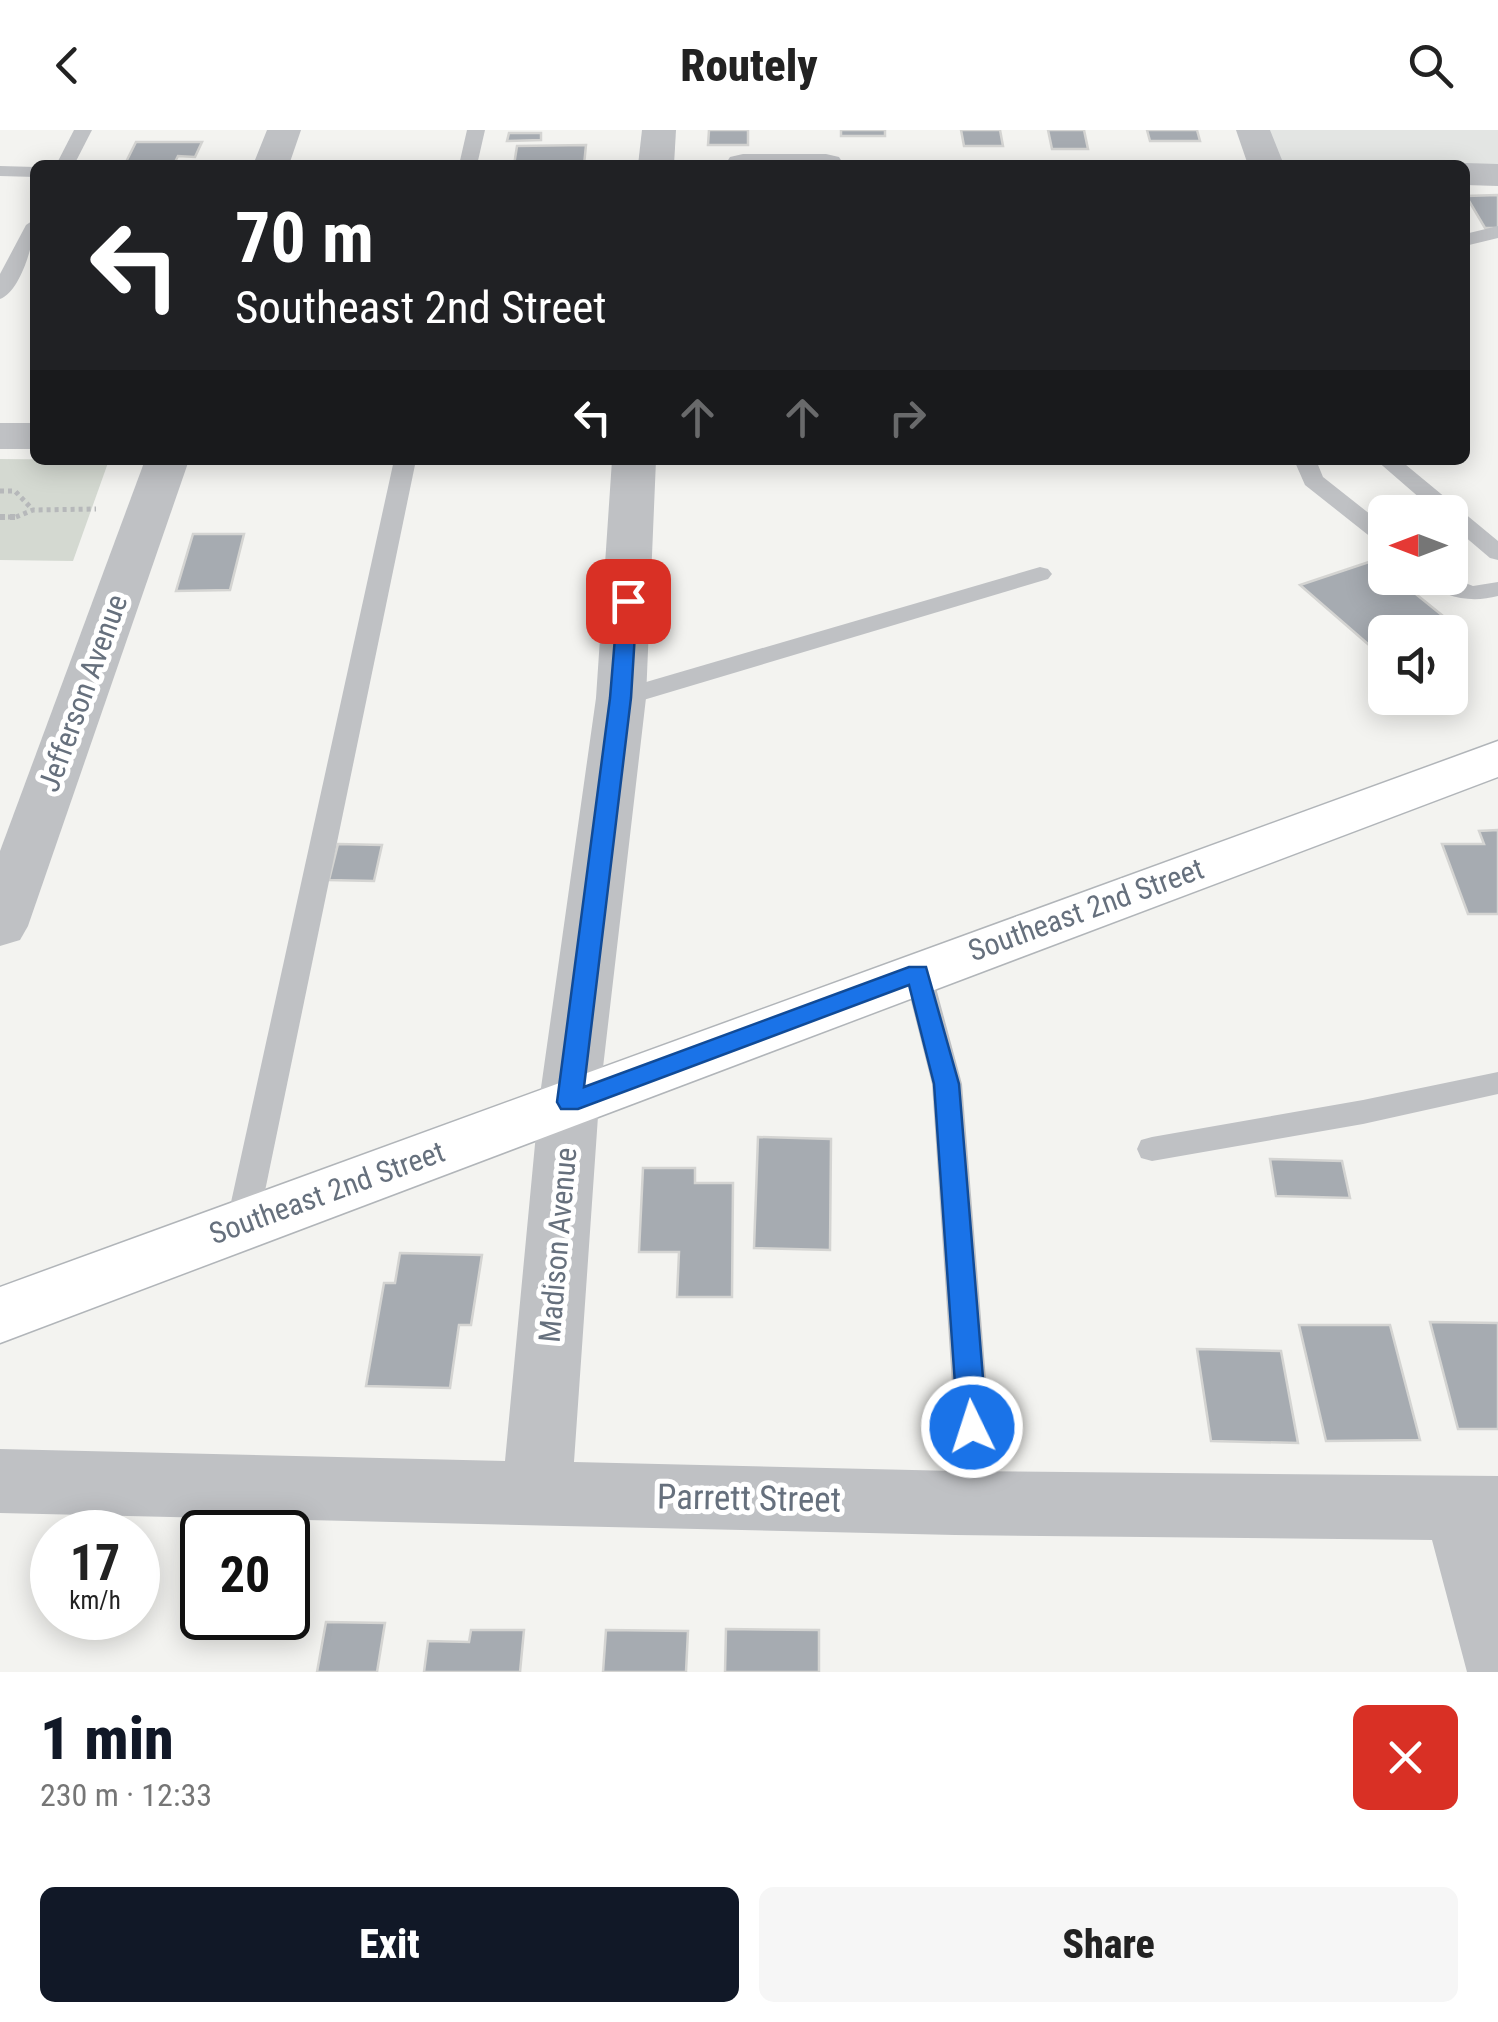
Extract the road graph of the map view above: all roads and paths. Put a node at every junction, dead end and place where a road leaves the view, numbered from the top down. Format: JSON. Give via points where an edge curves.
{"nodes":[{"id":1,"x":83,"y":130,"type":"edge"},
{"id":2,"x":284,"y":130,"type":"edge"},
{"id":3,"x":476,"y":130,"type":"edge"},
{"id":4,"x":659,"y":130,"type":"edge"},
{"id":5,"x":1253,"y":130,"type":"edge"},
{"id":6,"x":68,"y":160,"type":"edge"},
{"id":7,"x":273,"y":160,"type":"edge"},
{"id":8,"x":469,"y":160,"type":"edge"},
{"id":9,"x":656,"y":160,"type":"edge"},
{"id":10,"x":1264,"y":160,"type":"edge"},
{"id":11,"x":0,"y":171,"type":"edge"},
{"id":12,"x":30,"y":172,"type":"edge"},
{"id":13,"x":1470,"y":174,"type":"edge"},
{"id":14,"x":1498,"y":176,"type":"edge"},
{"id":15,"x":1498,"y":232,"type":"edge"},
{"id":16,"x":30,"y":235,"type":"edge"},
{"id":17,"x":1470,"y":239,"type":"edge"},
{"id":18,"x":0,"y":293,"type":"edge"},
{"id":19,"x":0,"y":436,"type":"edge"},
{"id":20,"x":30,"y":436,"type":"edge"},
{"id":21,"x":165,"y":465,"type":"edge"},
{"id":22,"x":405,"y":465,"type":"edge"},
{"id":23,"x":634,"y":465,"type":"edge"},
{"id":24,"x":1306,"y":465,"type":"edge"},
{"id":25,"x":1392,"y":465,"type":"edge"},
{"id":26,"x":0,"y":491,"type":"edge"},
{"id":27,"x":1428,"y":495,"type":"edge"},
{"id":28,"x":33,"y":510,"type":"junction"},
{"id":29,"x":96,"y":510,"type":"dead end"},
{"id":30,"x":0,"y":517,"type":"edge"},
{"id":31,"x":1368,"y":524,"type":"edge"},
{"id":32,"x":1468,"y":528,"type":"edge"},
{"id":33,"x":1498,"y":553,"type":"edge"},
{"id":34,"x":1040,"y":574,"type":"dead end"},
{"id":35,"x":1498,"y":589,"type":"edge"},
{"id":36,"x":1468,"y":593,"type":"edge"},
{"id":37,"x":621,"y":698,"type":"junction"},
{"id":38,"x":1498,"y":758,"type":"edge"},
{"id":39,"x":0,"y":926,"type":"edge"},
{"id":40,"x":918,"y":973,"type":"junction"},
{"id":41,"x":1498,"y":1083,"type":"edge"},
{"id":42,"x":570,"y":1102,"type":"junction"},
{"id":43,"x":1152,"y":1149,"type":"dead end"},
{"id":44,"x":242,"y":1225,"type":"junction"},
{"id":45,"x":0,"y":1315,"type":"edge"},
{"id":46,"x":0,"y":1481,"type":"edge"},
{"id":47,"x":537,"y":1492,"type":"junction"},
{"id":48,"x":978,"y":1503,"type":"junction"},
{"id":49,"x":1479,"y":1507,"type":"edge"},
{"id":50,"x":1498,"y":1658,"type":"edge"}],
"edges":[{"from":1,"to":6,"type":"lane"},
{"from":2,"to":7,"type":"street"},
{"from":3,"to":8,"type":"lane"},
{"from":4,"to":9,"type":"street"},
{"from":5,"to":10,"type":"street"},
{"from":11,"to":12,"type":"lane"},
{"from":13,"to":14,"type":"street"},
{"from":15,"to":17,"type":"lane"},
{"from":16,"to":18,"type":"lane"},
{"from":19,"to":20,"type":"street"},
{"from":21,"to":39,"type":"street","name":"Jefferson Avenue"},
{"from":22,"to":44,"type":"lane"},
{"from":23,"to":37,"type":"street","name":"Madison Avenue"},
{"from":24,"to":31,"type":"lane","via":[[1313,480]]},
{"from":25,"to":27,"type":"lane"},
{"from":26,"to":28,"type":"path","via":[[15,491]]},
{"from":28,"to":29,"type":"path"},
{"from":28,"to":30,"type":"path"},
{"from":32,"to":33,"type":"lane"},
{"from":34,"to":37,"type":"lane"},
{"from":35,"to":36,"type":"lane"},
{"from":37,"to":42,"type":"street","name":"Madison Avenue"},
{"from":38,"to":40,"type":"street","name":"Southeast 2nd Street"},
{"from":40,"to":42,"type":"street","name":"Southeast 2nd Street"},
{"from":40,"to":48,"type":"lane","via":[[947,1084]]},
{"from":41,"to":43,"type":"lane"},
{"from":42,"to":44,"type":"street","name":"Southeast 2nd Street"},
{"from":42,"to":47,"type":"street","name":"Madison Avenue"},
{"from":44,"to":45,"type":"street","name":"Southeast 2nd Street"},
{"from":46,"to":47,"type":"street","name":"Parrett Street"},
{"from":47,"to":48,"type":"street","name":"Parrett Street"},
{"from":48,"to":49,"type":"street","name":"Parrett Street"},
{"from":49,"to":50,"type":"street"}]}
